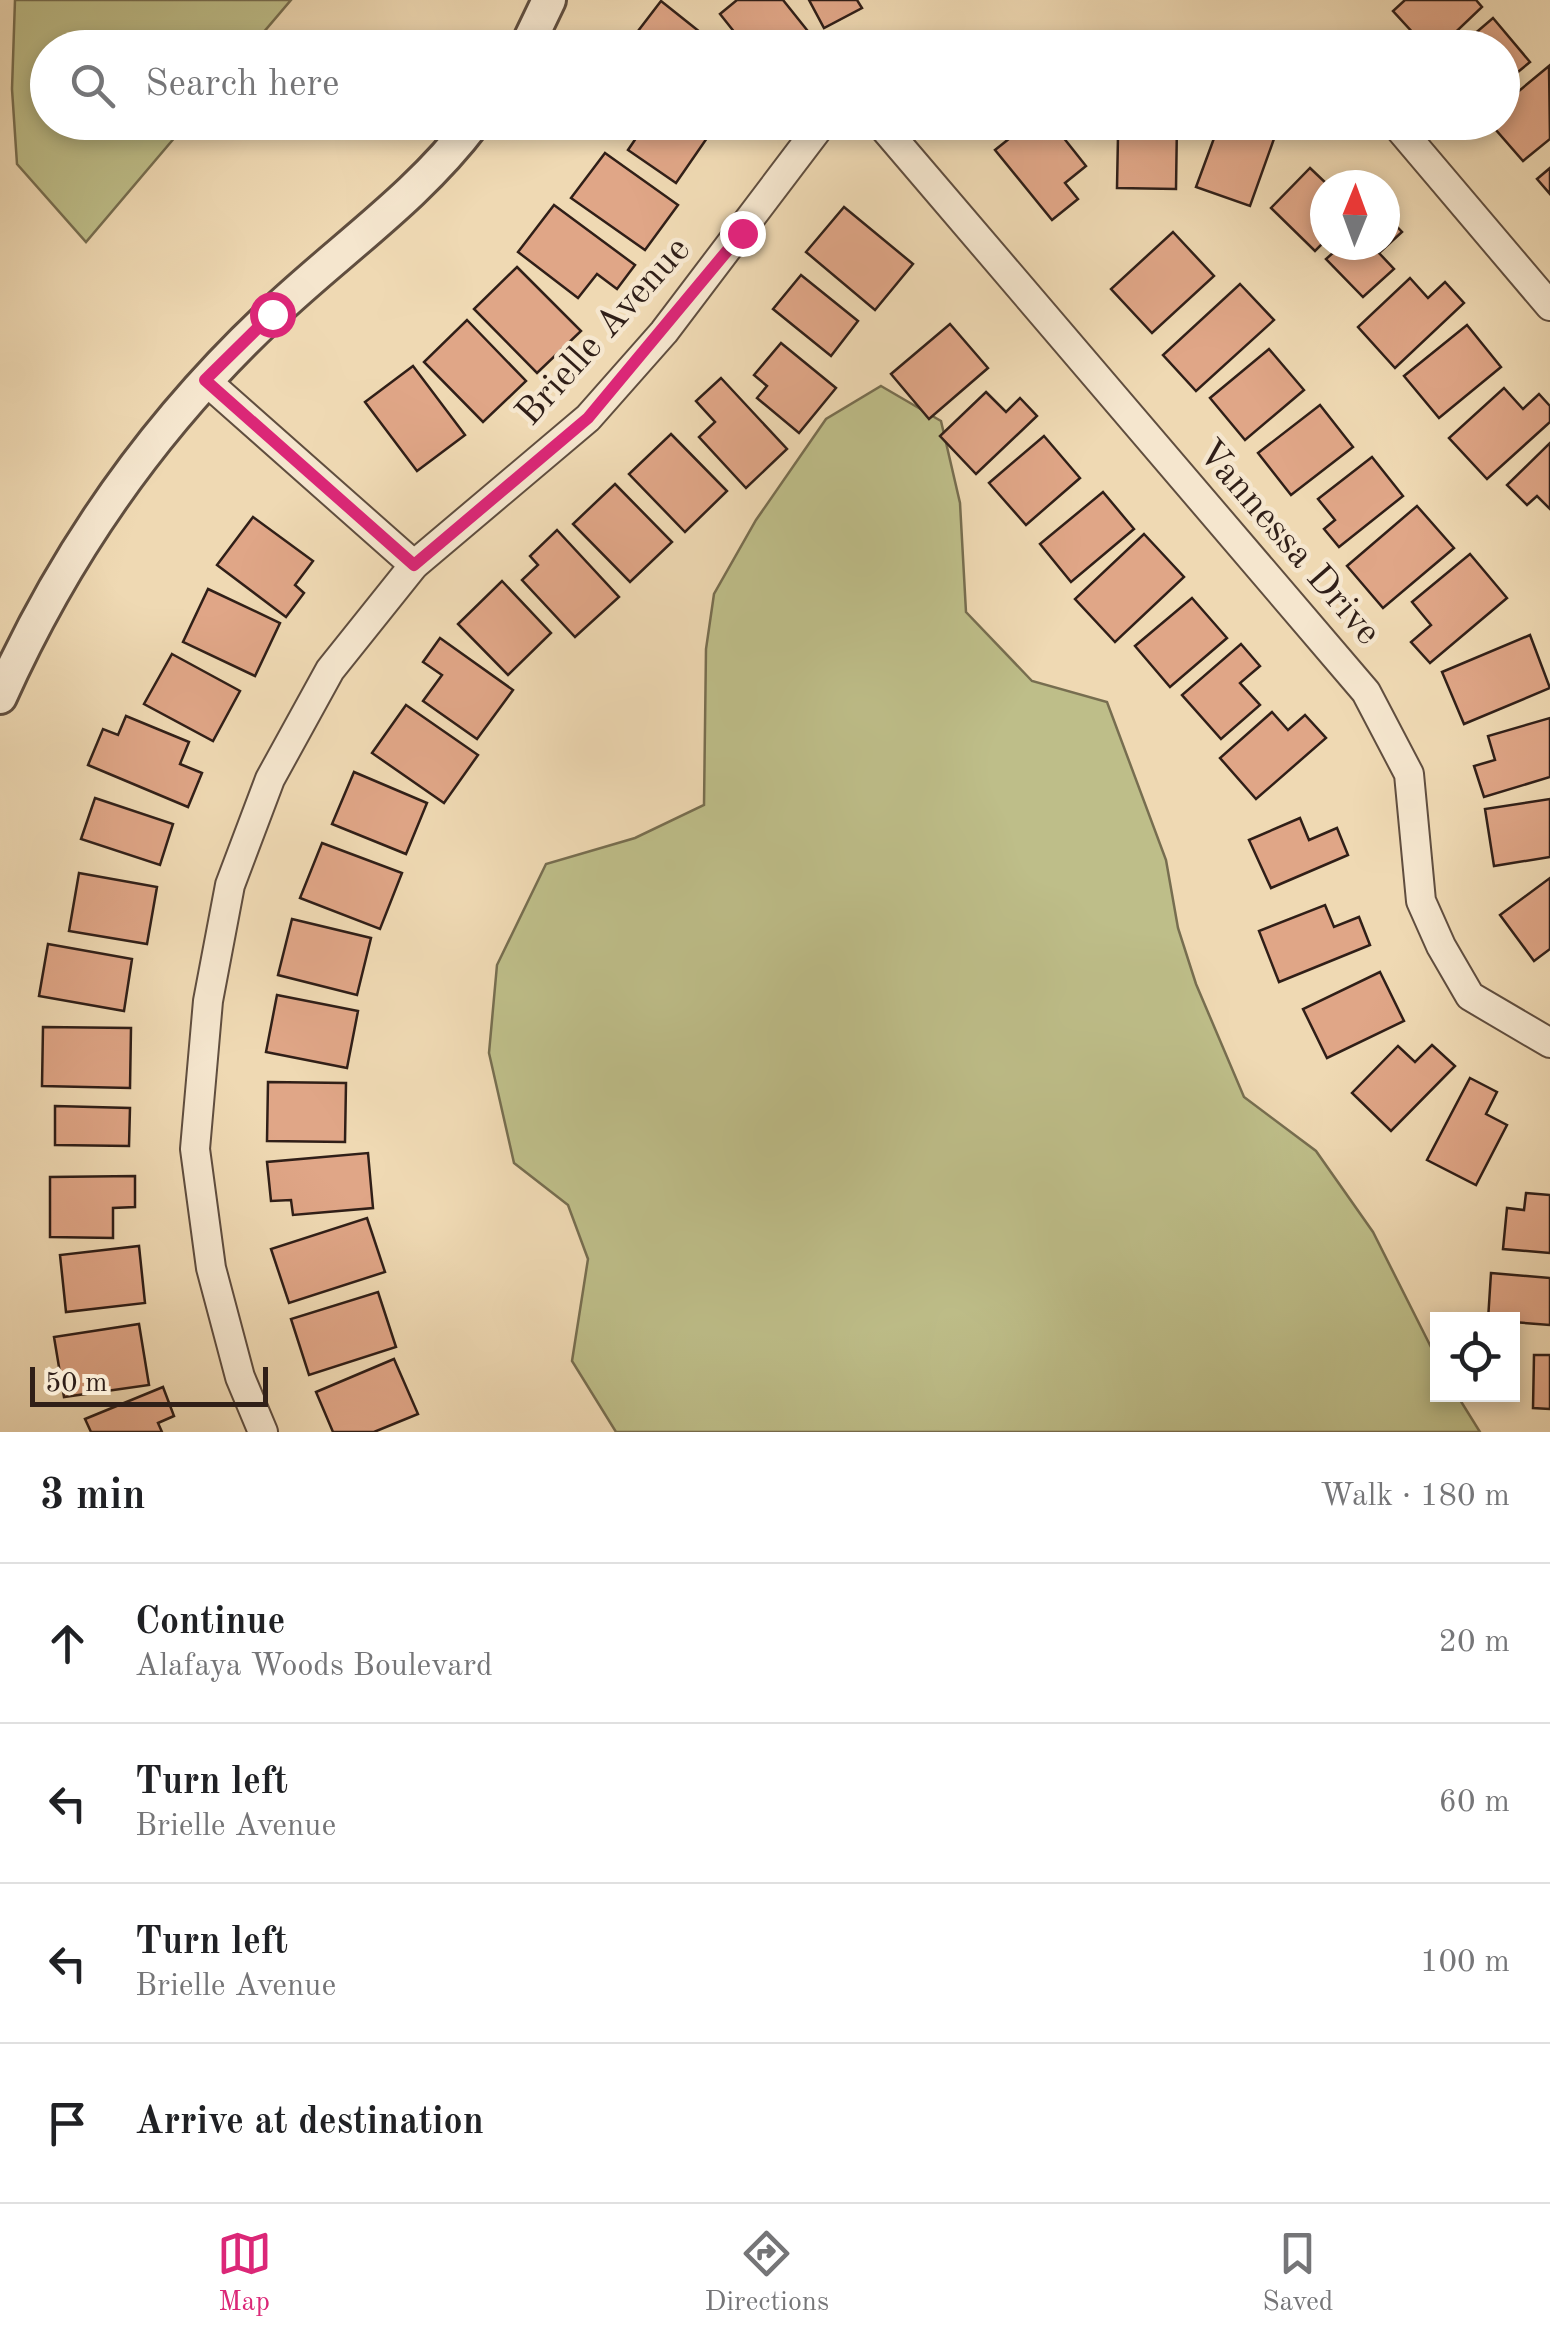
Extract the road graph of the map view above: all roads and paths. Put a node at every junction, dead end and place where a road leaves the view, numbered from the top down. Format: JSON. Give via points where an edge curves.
{"nodes":[{"id":1,"x":548,"y":0,"type":"edge"},
{"id":2,"x":534,"y":30,"type":"edge"},
{"id":3,"x":458,"y":140,"type":"edge"},
{"id":4,"x":808,"y":140,"type":"edge"},
{"id":5,"x":895,"y":140,"type":"edge"},
{"id":6,"x":1409,"y":140,"type":"edge"},
{"id":7,"x":1550,"y":306,"type":"edge"},
{"id":8,"x":205,"y":380,"type":"junction"},
{"id":9,"x":414,"y":565,"type":"junction"},
{"id":10,"x":0,"y":697,"type":"edge"},
{"id":11,"x":1550,"y":1043,"type":"edge"},
{"id":12,"x":263,"y":1432,"type":"edge"}],
"edges":[{"from":1,"to":2,"type":"street"},
{"from":3,"to":8,"type":"street","via":[[405,198]]},
{"from":4,"to":9,"type":"street","name":"Brielle Avenue","via":[[664,332],[588,418]]},
{"from":5,"to":11,"type":"street","name":"Vannessa Drive","via":[[1366,692],[1409,774],[1421,900],[1441,946],[1470,996]]},
{"from":6,"to":7,"type":"street"},
{"from":8,"to":9,"type":"street"},
{"from":8,"to":10,"type":"street","via":[[80,542]]},
{"from":9,"to":12,"type":"street","name":"Brielle Avenue","via":[[330,670],[270,779],[230,885],[208,1001],[195,1148],[211,1268],[240,1377]]}]}
